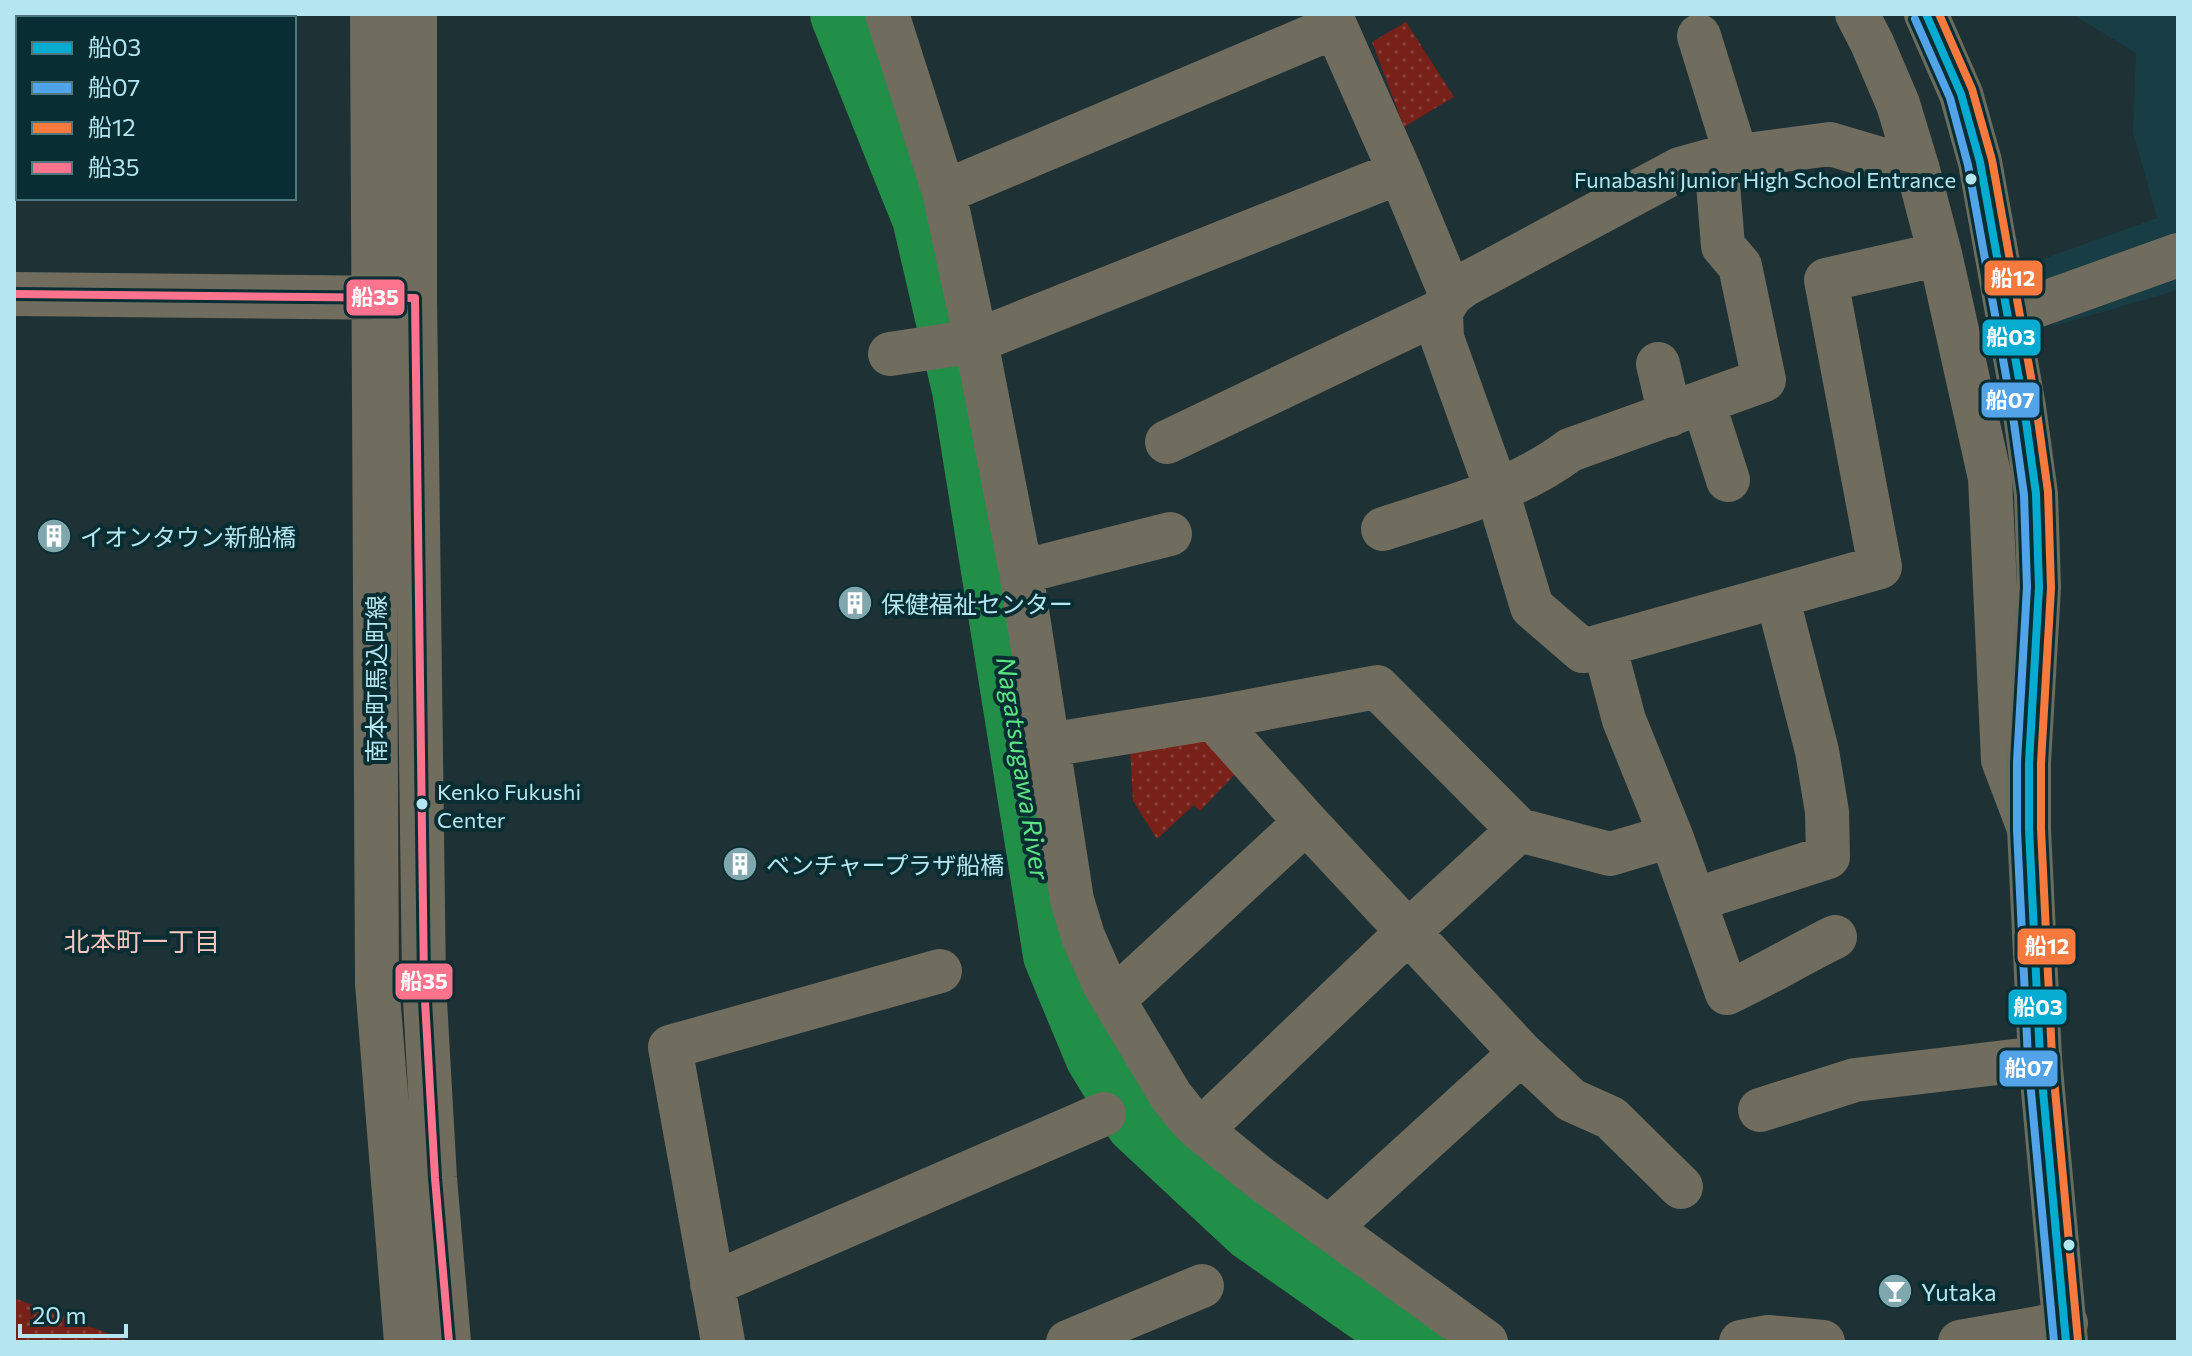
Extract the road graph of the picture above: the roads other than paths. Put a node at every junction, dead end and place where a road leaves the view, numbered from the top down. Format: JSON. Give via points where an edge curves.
{"nodes":[{"id":1,"x":372,"y":14,"type":"edge"},
{"id":2,"x":415,"y":14,"type":"edge"},
{"id":3,"x":1857,"y":14,"type":"edge"},
{"id":4,"x":1926,"y":14,"type":"edge"},
{"id":5,"x":889,"y":15,"type":"edge"},
{"id":6,"x":1332,"y":21,"type":"edge"},
{"id":7,"x":1699,"y":36,"type":"dead end"},
{"id":8,"x":1726,"y":157,"type":"junction"},
{"id":9,"x":1918,"y":170,"type":"junction"},
{"id":10,"x":1400,"y":172,"type":"junction"},
{"id":11,"x":944,"y":192,"type":"junction"},
{"id":12,"x":1940,"y":254,"type":"junction"},
{"id":13,"x":2178,"y":255,"type":"edge"},
{"id":14,"x":14,"y":294,"type":"edge"},
{"id":15,"x":394,"y":298,"type":"junction"},
{"id":16,"x":1446,"y":303,"type":"junction"},
{"id":17,"x":2008,"y":316,"type":"junction"},
{"id":18,"x":975,"y":341,"type":"junction"},
{"id":19,"x":910,"y":350,"type":"dead end"},
{"id":20,"x":1658,"y":364,"type":"dead end"},
{"id":21,"x":1686,"y":408,"type":"junction"},
{"id":22,"x":1167,"y":442,"type":"dead end"},
{"id":23,"x":1728,"y":480,"type":"dead end"},
{"id":24,"x":1497,"y":491,"type":"junction"},
{"id":25,"x":1383,"y":529,"type":"dead end"},
{"id":26,"x":1170,"y":534,"type":"dead end"},
{"id":27,"x":1021,"y":572,"type":"junction"},
{"id":28,"x":1777,"y":596,"type":"junction"},
{"id":29,"x":1604,"y":645,"type":"junction"},
{"id":30,"x":1213,"y":718,"type":"junction"},
{"id":31,"x":1049,"y":745,"type":"junction"},
{"id":32,"x":1306,"y":822,"type":"junction"},
{"id":33,"x":2029,"y":829,"type":"junction"},
{"id":34,"x":1519,"y":830,"type":"junction"},
{"id":35,"x":1671,"y":836,"type":"junction"},
{"id":36,"x":1694,"y":900,"type":"junction"},
{"id":37,"x":1409,"y":931,"type":"junction"},
{"id":38,"x":1835,"y":937,"type":"dead end"},
{"id":39,"x":940,"y":971,"type":"dead end"},
{"id":40,"x":377,"y":983,"type":"junction"},
{"id":41,"x":424,"y":983,"type":"junction"},
{"id":42,"x":1113,"y":1000,"type":"junction"},
{"id":43,"x":1521,"y":1053,"type":"junction"},
{"id":44,"x":2040,"y":1058,"type":"junction"},
{"id":45,"x":1760,"y":1110,"type":"dead end"},
{"id":46,"x":1104,"y":1114,"type":"dead end"},
{"id":47,"x":1201,"y":1130,"type":"junction"},
{"id":48,"x":1681,"y":1187,"type":"dead end"},
{"id":49,"x":1330,"y":1227,"type":"junction"},
{"id":50,"x":712,"y":1284,"type":"junction"},
{"id":51,"x":1202,"y":1286,"type":"dead end"},
{"id":52,"x":2066,"y":1332,"type":"edge"},
{"id":53,"x":427,"y":1340,"type":"edge"},
{"id":54,"x":723,"y":1342,"type":"edge"},
{"id":55,"x":1068,"y":1342,"type":"edge"},
{"id":56,"x":1486,"y":1342,"type":"edge"},
{"id":57,"x":1741,"y":1342,"type":"edge"},
{"id":58,"x":1823,"y":1342,"type":"edge"},
{"id":59,"x":1960,"y":1342,"type":"edge"}],
"edges":[{"from":1,"to":15,"type":"street","name":"南本町馬込町線"},
{"from":2,"to":15,"type":"street","name":"南本町馬込町線"},
{"from":3,"to":9,"type":"street","via":[[1898,104]]},
{"from":4,"to":17,"type":"main road","via":[[1961,94],[1980,162]]},
{"from":5,"to":11,"type":"street"},
{"from":6,"to":10,"type":"street"},
{"from":6,"to":11,"type":"street"},
{"from":7,"to":8,"type":"street"},
{"from":8,"to":9,"type":"street","via":[[1830,144]]},
{"from":8,"to":16,"type":"street","via":[[1680,169],[1464,285]]},
{"from":8,"to":21,"type":"street","via":[[1723,246],[1740,266],[1764,380]]},
{"from":9,"to":12,"type":"street"},
{"from":10,"to":16,"type":"street"},
{"from":10,"to":18,"type":"street"},
{"from":11,"to":18,"type":"street"},
{"from":12,"to":28,"type":"street","via":[[1826,280],[1880,567]]},
{"from":12,"to":33,"type":"street","via":[[1990,478],[2003,760]]},
{"from":13,"to":17,"type":"street"},
{"from":14,"to":15,"type":"street"},
{"from":15,"to":40,"type":"street","name":"南本町馬込町線"},
{"from":15,"to":41,"type":"street","name":"南本町馬込町線"},
{"from":16,"to":22,"type":"street"},
{"from":16,"to":24,"type":"street","via":[[1442,338]]},
{"from":17,"to":33,"type":"main road","via":[[2036,494],[2039,587]]},
{"from":18,"to":19,"type":"street"},
{"from":18,"to":27,"type":"street"},
{"from":20,"to":21,"type":"street"},
{"from":21,"to":23,"type":"street"},
{"from":21,"to":24,"type":"street","via":[[1570,450]]},
{"from":24,"to":25,"type":"street"},
{"from":24,"to":29,"type":"street","via":[[1532,607],[1583,651]]},
{"from":26,"to":27,"type":"street"},
{"from":27,"to":31,"type":"street"},
{"from":28,"to":29,"type":"street"},
{"from":28,"to":36,"type":"street","via":[[1817,751],[1828,857]]},
{"from":29,"to":35,"type":"street","via":[[1624,720]]},
{"from":30,"to":31,"type":"street"},
{"from":30,"to":32,"type":"street"},
{"from":30,"to":34,"type":"street","via":[[1377,687]]},
{"from":31,"to":42,"type":"street","via":[[1072,900]]},
{"from":32,"to":37,"type":"street"},
{"from":32,"to":42,"type":"street"},
{"from":33,"to":44,"type":"main road"},
{"from":34,"to":35,"type":"street","via":[[1610,854]]},
{"from":34,"to":37,"type":"street"},
{"from":35,"to":36,"type":"street"},
{"from":36,"to":38,"type":"street","via":[[1727,993]]},
{"from":37,"to":43,"type":"street"},
{"from":37,"to":47,"type":"street"},
{"from":39,"to":50,"type":"street","via":[[670,1047]]},
{"from":40,"to":41,"type":"street"},
{"from":40,"to":53,"type":"street","name":"南本町馬込町線"},
{"from":41,"to":53,"type":"street","name":"南本町馬込町線","via":[[435,1178]]},
{"from":42,"to":47,"type":"street","via":[[1171,1096]]},
{"from":43,"to":48,"type":"street","via":[[1571,1100],[1611,1118]]},
{"from":43,"to":49,"type":"street"},
{"from":44,"to":45,"type":"street","via":[[1904,1092],[1855,1080]]},
{"from":44,"to":52,"type":"main road"},
{"from":46,"to":50,"type":"street"},
{"from":47,"to":49,"type":"street"},
{"from":49,"to":56,"type":"street"},
{"from":50,"to":54,"type":"street"},
{"from":51,"to":55,"type":"street"},
{"from":52,"to":59,"type":"street"},
{"from":57,"to":58,"type":"street","via":[[1768,1337]]}]}
